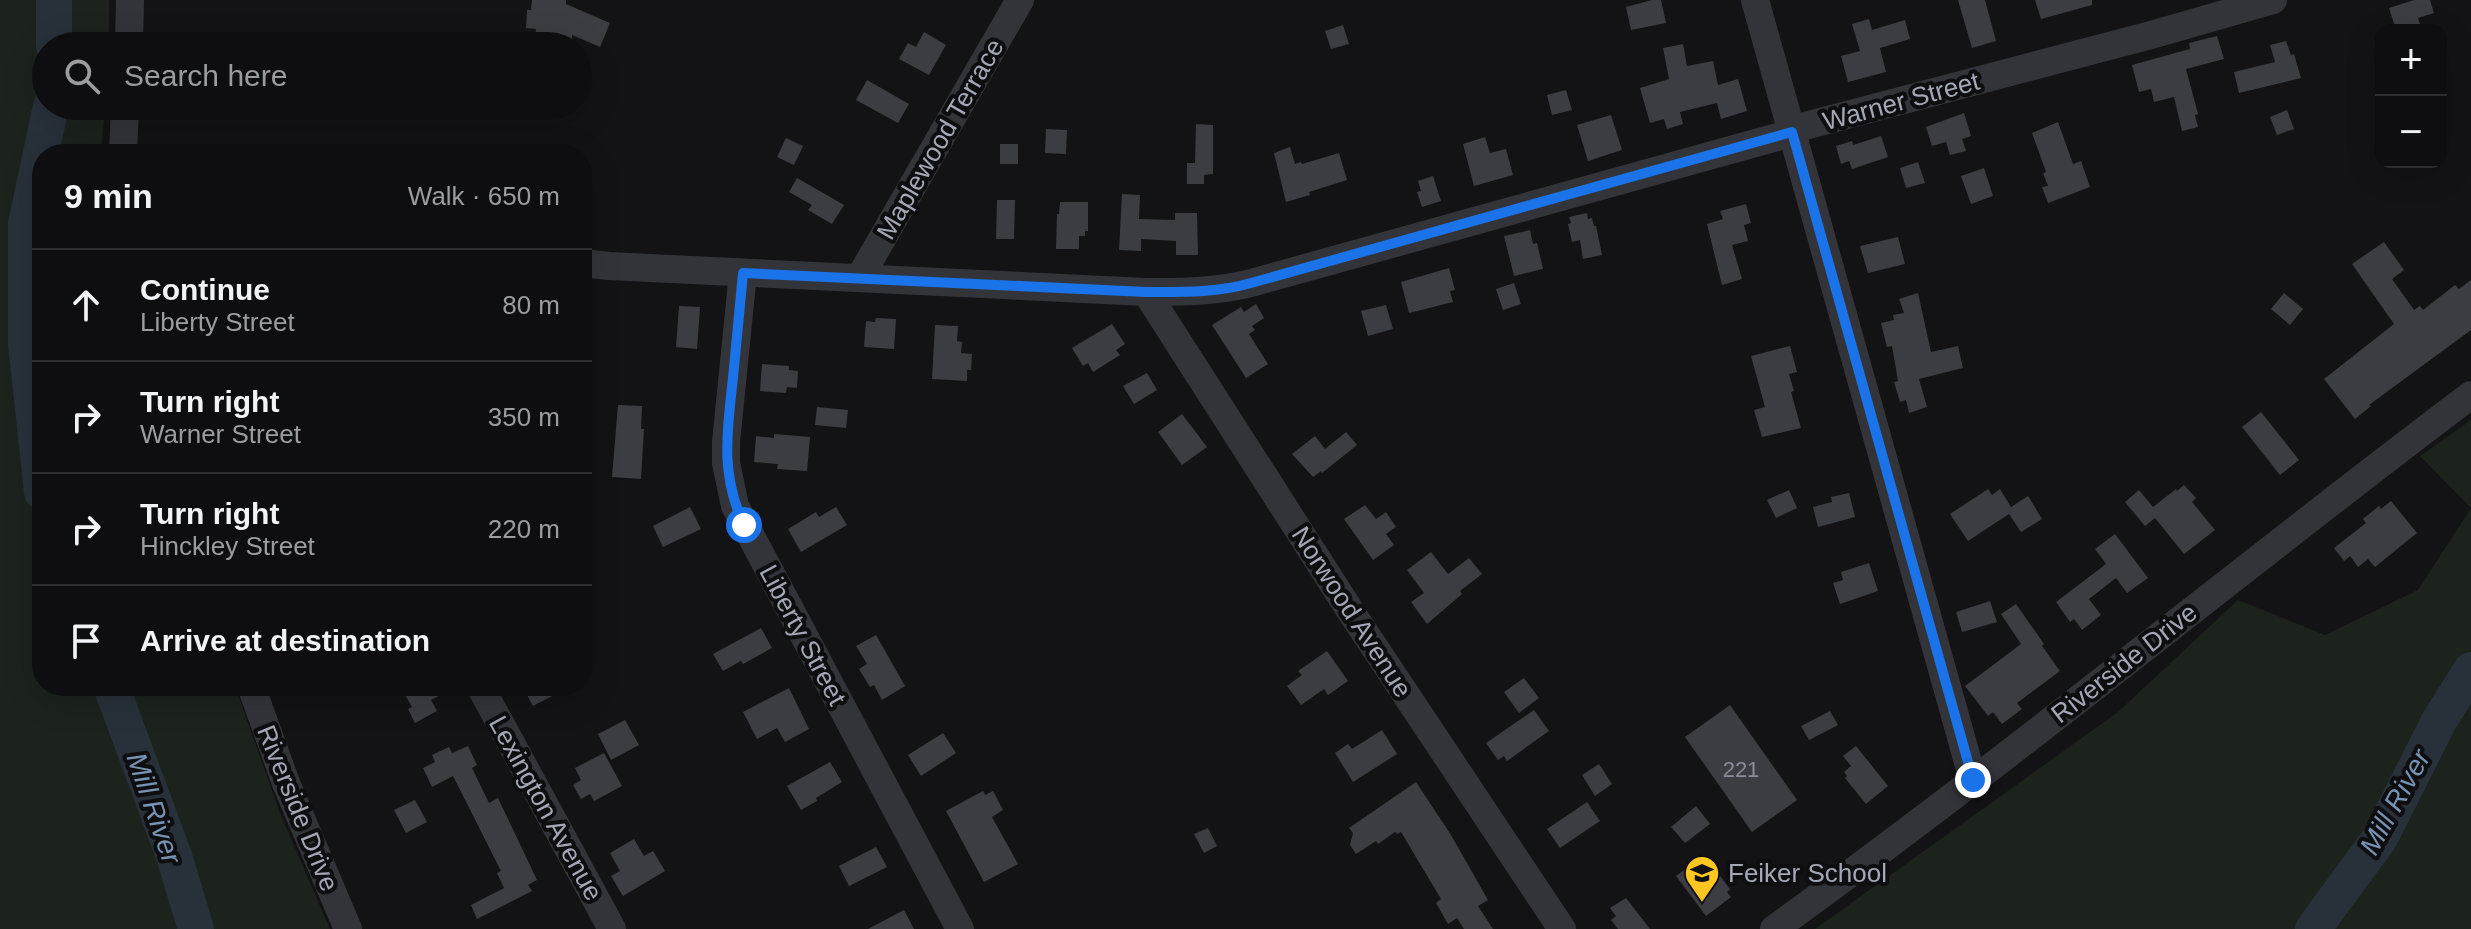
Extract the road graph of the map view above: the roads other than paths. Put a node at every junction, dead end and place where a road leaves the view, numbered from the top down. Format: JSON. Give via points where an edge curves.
{"nodes":[{"id":1,"x":130,"y":0,"type":"edge"},
{"id":2,"x":1020,"y":0,"type":"edge"},
{"id":3,"x":1755,"y":0,"type":"edge"},
{"id":4,"x":2273,"y":0,"type":"edge"},
{"id":5,"x":129,"y":32,"type":"edge"},
{"id":6,"x":124,"y":120,"type":"edge"},
{"id":7,"x":1792,"y":132,"type":"junction"},
{"id":8,"x":123,"y":144,"type":"edge"},
{"id":9,"x":592,"y":264,"type":"edge"},
{"id":10,"x":743,"y":273,"type":"junction"},
{"id":11,"x":860,"y":277,"type":"junction"},
{"id":12,"x":1146,"y":292,"type":"junction"},
{"id":13,"x":2471,"y":395,"type":"edge"},
{"id":14,"x":255,"y":696,"type":"edge"},
{"id":15,"x":485,"y":696,"type":"edge"},
{"id":16,"x":1973,"y":780,"type":"junction"},
{"id":17,"x":348,"y":929,"type":"edge"},
{"id":18,"x":612,"y":929,"type":"edge"},
{"id":19,"x":960,"y":929,"type":"edge"},
{"id":20,"x":1562,"y":929,"type":"edge"},
{"id":21,"x":1774,"y":929,"type":"edge"}],
"edges":[{"from":1,"to":5,"type":"street"},
{"from":2,"to":11,"type":"street","name":"Maplewood Terrace"},
{"from":3,"to":7,"type":"street"},
{"from":4,"to":7,"type":"street","name":"Warner Street"},
{"from":6,"to":8,"type":"street"},
{"from":7,"to":12,"type":"street","name":"Warner Street","via":[[1235,287]]},
{"from":7,"to":16,"type":"street"},
{"from":9,"to":10,"type":"street","name":"Warner Street"},
{"from":10,"to":11,"type":"street","name":"Warner Street"},
{"from":10,"to":19,"type":"street","name":"Liberty Street","via":[[726,442],[735,506]]},
{"from":11,"to":12,"type":"street","name":"Warner Street"},
{"from":12,"to":20,"type":"street","name":"Norwood Avenue"},
{"from":13,"to":16,"type":"street","name":"Riverside Drive"},
{"from":14,"to":17,"type":"street","name":"Riverside Drive"},
{"from":15,"to":18,"type":"street","name":"Lexington Avenue"},
{"from":16,"to":21,"type":"street","name":"Riverside Drive"}]}
